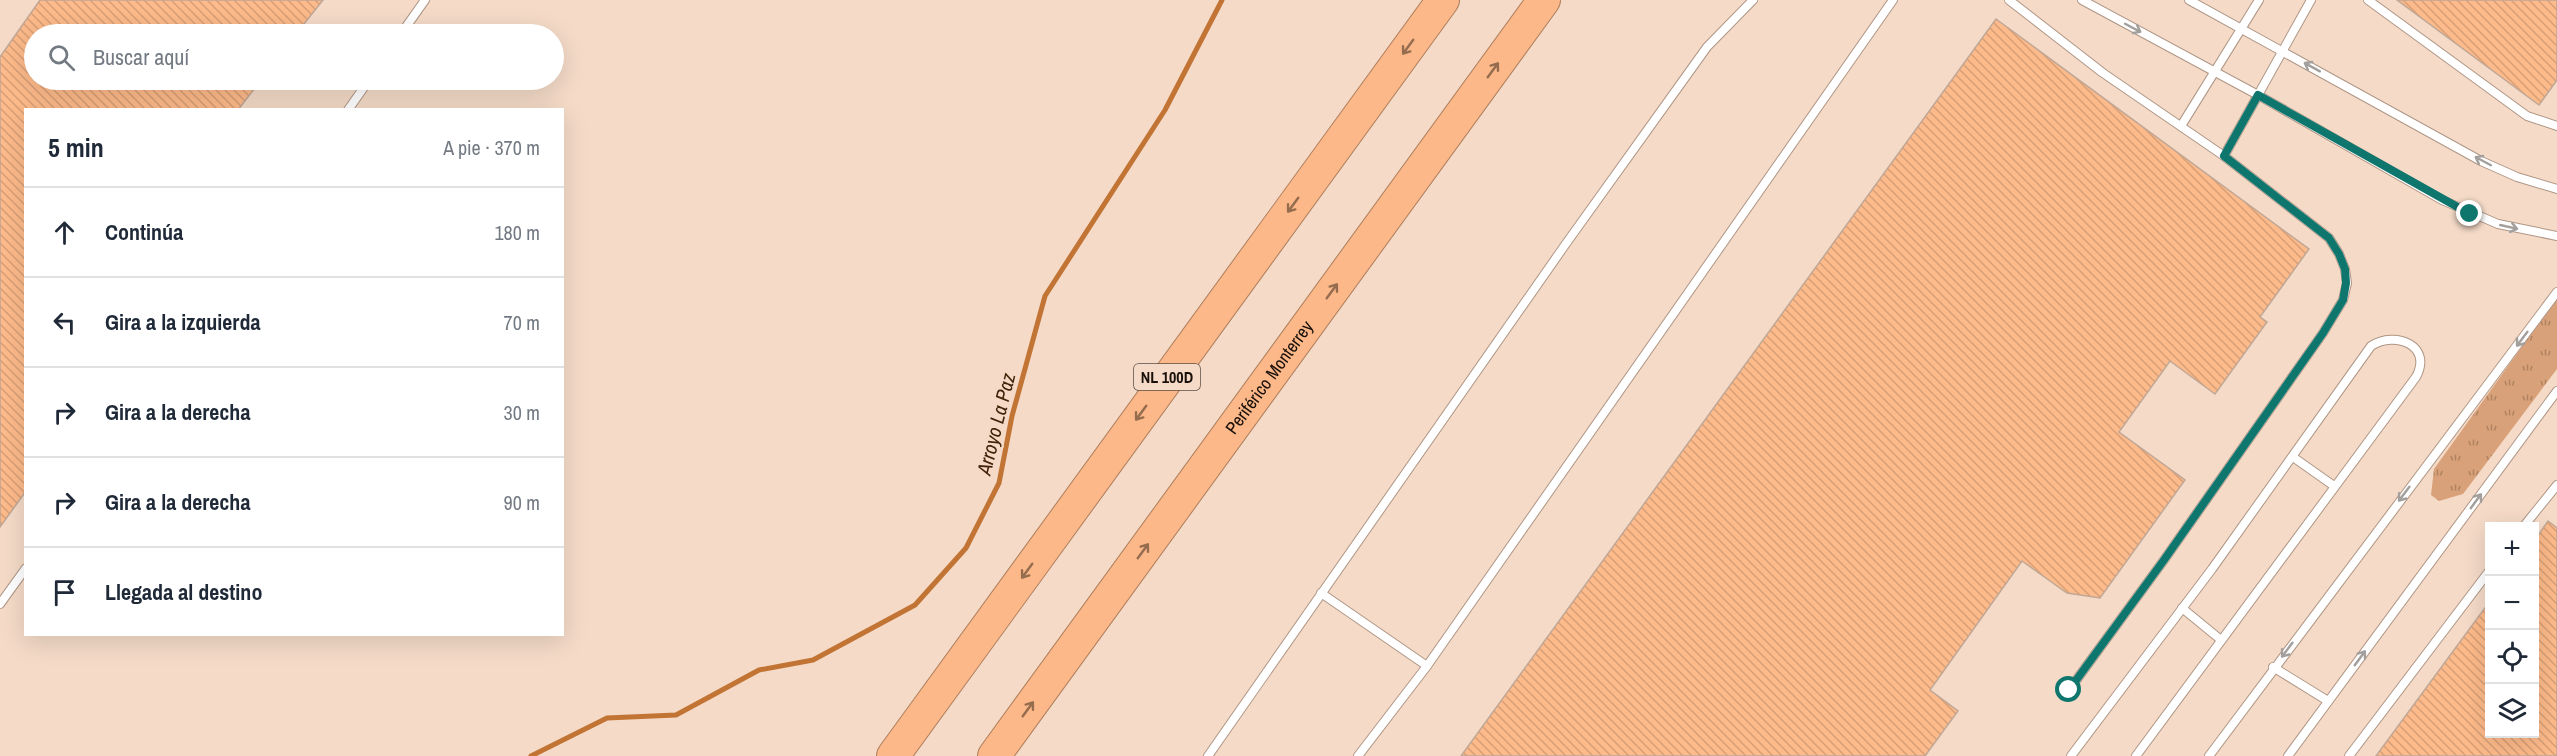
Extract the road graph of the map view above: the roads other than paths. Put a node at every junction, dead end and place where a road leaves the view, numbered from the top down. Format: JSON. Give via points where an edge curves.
{"nodes":[{"id":1,"x":425,"y":0,"type":"edge"},
{"id":2,"x":1443,"y":0,"type":"edge"},
{"id":3,"x":1544,"y":0,"type":"edge"},
{"id":4,"x":1753,"y":0,"type":"edge"},
{"id":5,"x":1893,"y":0,"type":"edge"},
{"id":6,"x":2009,"y":0,"type":"edge"},
{"id":7,"x":2082,"y":0,"type":"edge"},
{"id":8,"x":2189,"y":0,"type":"edge"},
{"id":9,"x":2259,"y":0,"type":"edge"},
{"id":10,"x":2311,"y":0,"type":"edge"},
{"id":11,"x":2368,"y":0,"type":"edge"},
{"id":12,"x":2201,"y":3,"type":"edge"},
{"id":13,"x":408,"y":24,"type":"edge"},
{"id":14,"x":2241,"y":27,"type":"junction"},
{"id":15,"x":2282,"y":50,"type":"junction"},
{"id":16,"x":2215,"y":71,"type":"junction"},
{"id":17,"x":362,"y":90,"type":"edge"},
{"id":18,"x":2258,"y":95,"type":"junction"},
{"id":19,"x":349,"y":108,"type":"edge"},
{"id":20,"x":2181,"y":126,"type":"junction"},
{"id":21,"x":2557,"y":126,"type":"edge"},
{"id":22,"x":2224,"y":156,"type":"junction"},
{"id":23,"x":2557,"y":189,"type":"edge"},
{"id":24,"x":2557,"y":236,"type":"edge"},
{"id":25,"x":2557,"y":292,"type":"edge"},
{"id":26,"x":2557,"y":391,"type":"edge"},
{"id":27,"x":2293,"y":457,"type":"junction"},
{"id":28,"x":2557,"y":485,"type":"edge"},
{"id":29,"x":2334,"y":486,"type":"junction"},
{"id":30,"x":2527,"y":522,"type":"edge"},
{"id":31,"x":24,"y":571,"type":"edge"},
{"id":32,"x":2485,"y":576,"type":"edge"},
{"id":33,"x":1321,"y":593,"type":"junction"},
{"id":34,"x":0,"y":604,"type":"edge"},
{"id":35,"x":2182,"y":608,"type":"junction"},
{"id":36,"x":2221,"y":640,"type":"junction"},
{"id":37,"x":1427,"y":666,"type":"junction"},
{"id":38,"x":2273,"y":667,"type":"junction"},
{"id":39,"x":2069,"y":690,"type":"dead end"},
{"id":40,"x":2328,"y":701,"type":"junction"},
{"id":41,"x":893,"y":756,"type":"edge"},
{"id":42,"x":994,"y":756,"type":"edge"},
{"id":43,"x":1208,"y":756,"type":"edge"},
{"id":44,"x":1358,"y":756,"type":"edge"},
{"id":45,"x":2071,"y":756,"type":"edge"},
{"id":46,"x":2136,"y":756,"type":"edge"},
{"id":47,"x":2209,"y":756,"type":"edge"},
{"id":48,"x":2288,"y":756,"type":"edge"},
{"id":49,"x":2349,"y":756,"type":"edge"}],
"edges":[{"from":1,"to":13,"type":"lane"},
{"from":2,"to":41,"type":"highway","number":"NL 100D","one_way":true},
{"from":42,"to":3,"type":"highway","name":"Periférico Monterrey","one_way":true},
{"from":4,"to":33,"type":"lane","via":[[1701,56]]},
{"from":5,"to":37,"type":"lane"},
{"from":6,"to":20,"type":"lane","via":[[2103,73]]},
{"from":7,"to":16,"type":"lane","one_way":true},
{"from":8,"to":12,"type":"lane"},
{"from":9,"to":14,"type":"lane"},
{"from":10,"to":15,"type":"lane"},
{"from":11,"to":21,"type":"lane","via":[[2527,116]]},
{"from":12,"to":14,"type":"lane"},
{"from":14,"to":15,"type":"lane"},
{"from":14,"to":16,"type":"lane"},
{"from":15,"to":18,"type":"lane"},
{"from":23,"to":15,"type":"lane","one_way":true,"via":[[2481,161]]},
{"from":16,"to":18,"type":"lane"},
{"from":16,"to":20,"type":"lane"},
{"from":17,"to":19,"type":"lane"},
{"from":18,"to":22,"type":"lane"},
{"from":18,"to":24,"type":"lane","one_way":true,"via":[[2470,214]]},
{"from":20,"to":22,"type":"lane"},
{"from":22,"to":39,"type":"lane","via":[[2329,238],[2345,269],[2343,300],[2184,532]]},
{"from":25,"to":38,"type":"lane","one_way":true},
{"from":40,"to":26,"type":"lane","one_way":true},
{"from":27,"to":29,"type":"lane"},
{"from":27,"to":29,"type":"lane","via":[[2371,346],[2391,338],[2412,346],[2419,355],[2418,372]]},
{"from":27,"to":35,"type":"lane"},
{"from":28,"to":30,"type":"lane"},
{"from":29,"to":36,"type":"lane"},
{"from":31,"to":34,"type":"lane"},
{"from":32,"to":49,"type":"lane"},
{"from":33,"to":37,"type":"lane"},
{"from":33,"to":43,"type":"lane"},
{"from":35,"to":36,"type":"lane"},
{"from":35,"to":45,"type":"lane"},
{"from":36,"to":46,"type":"lane"},
{"from":37,"to":44,"type":"lane"},
{"from":38,"to":40,"type":"lane"},
{"from":38,"to":47,"type":"lane"},
{"from":40,"to":48,"type":"lane"}]}
